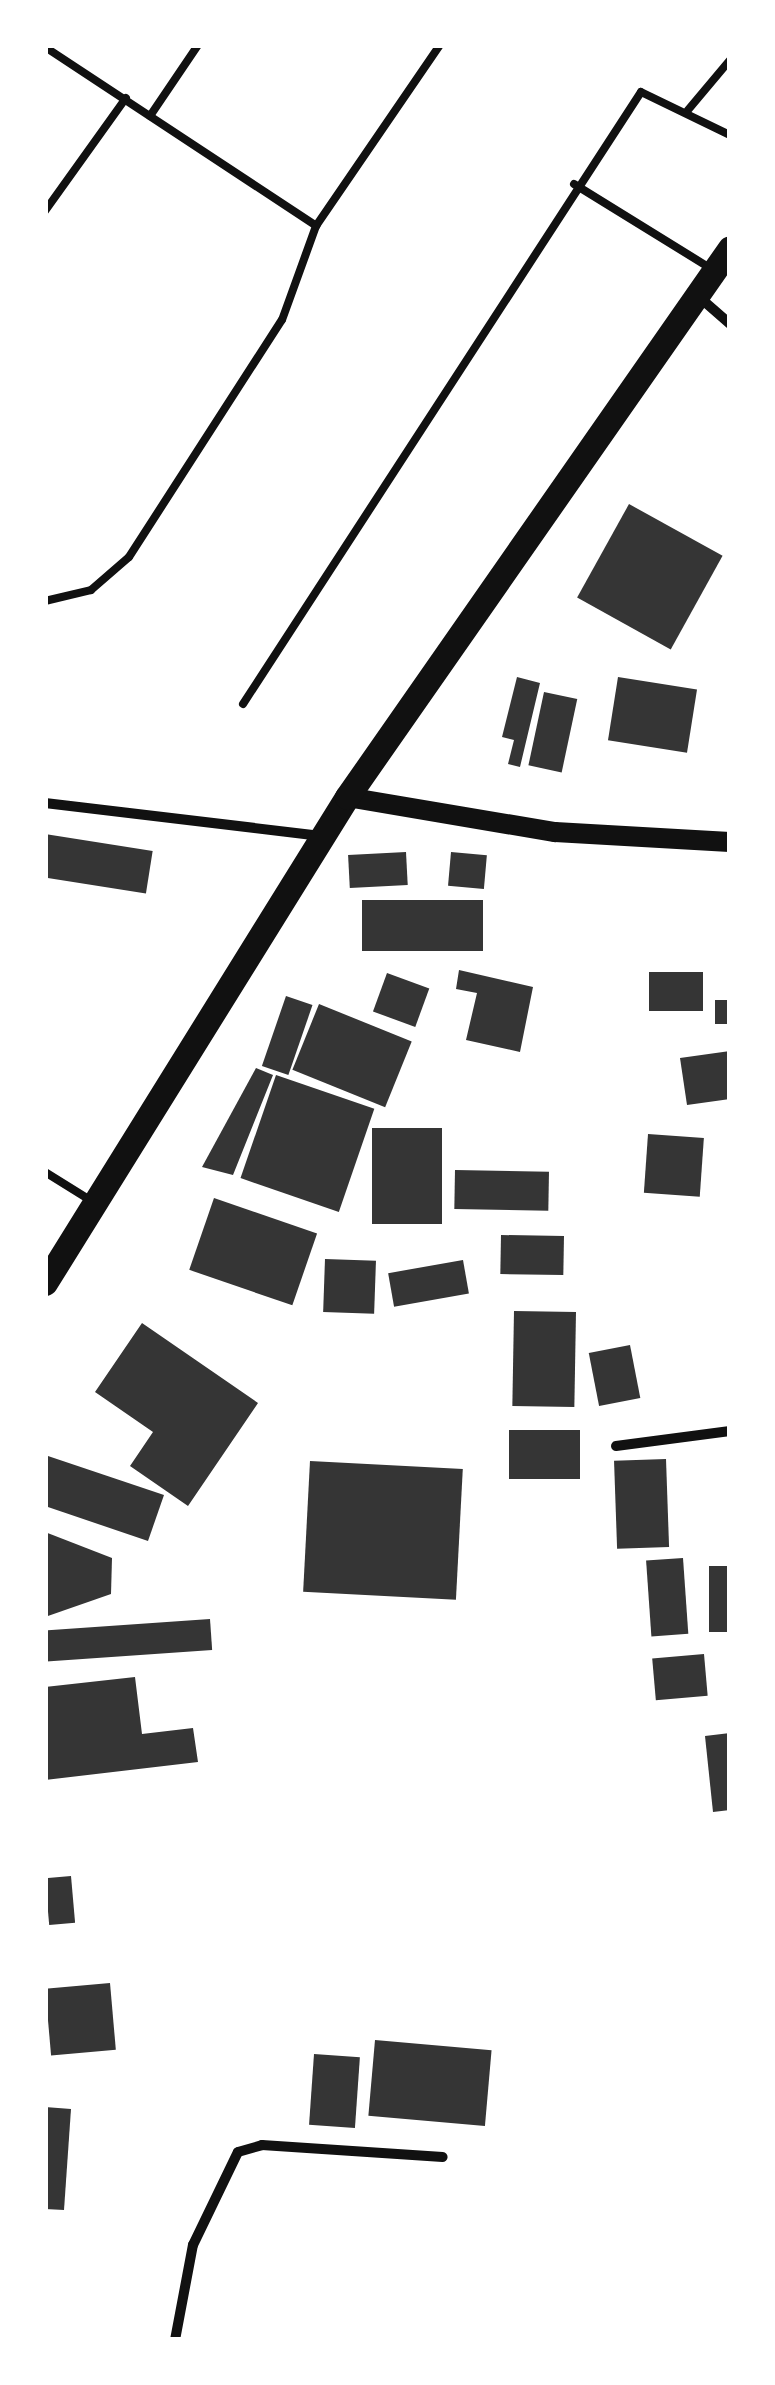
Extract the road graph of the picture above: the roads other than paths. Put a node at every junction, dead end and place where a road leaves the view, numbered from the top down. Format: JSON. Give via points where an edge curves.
{"nodes":[{"id":1,"x":198,"y":45,"type":"edge"},
{"id":2,"x":440,"y":45,"type":"edge"},
{"id":3,"x":45,"y":47,"type":"edge"},
{"id":4,"x":730,"y":60,"type":"edge"},
{"id":5,"x":126,"y":98,"type":"junction"},
{"id":6,"x":688,"y":110,"type":"junction"},
{"id":7,"x":150,"y":116,"type":"junction"},
{"id":8,"x":730,"y":135,"type":"edge"},
{"id":9,"x":574,"y":184,"type":"junction"},
{"id":10,"x":45,"y":211,"type":"edge"},
{"id":11,"x":316,"y":226,"type":"junction"},
{"id":12,"x":730,"y":248,"type":"edge"},
{"id":13,"x":714,"y":270,"type":"junction"},
{"id":14,"x":698,"y":296,"type":"junction"},
{"id":15,"x":730,"y":324,"type":"edge"},
{"id":16,"x":45,"y":601,"type":"edge"},
{"id":17,"x":243,"y":704,"type":"dead end"},
{"id":18,"x":348,"y":797,"type":"junction"},
{"id":19,"x":45,"y":803,"type":"edge"},
{"id":20,"x":322,"y":836,"type":"junction"},
{"id":21,"x":730,"y":842,"type":"edge"},
{"id":22,"x":45,"y":1172,"type":"edge"},
{"id":23,"x":94,"y":1203,"type":"junction"},
{"id":24,"x":45,"y":1283,"type":"edge"},
{"id":25,"x":730,"y":1431,"type":"edge"},
{"id":26,"x":616,"y":1446,"type":"dead end"},
{"id":27,"x":443,"y":2157,"type":"dead end"},
{"id":28,"x":175,"y":2340,"type":"edge"}],
"edges":[{"from":1,"to":7,"type":"lane"},
{"from":2,"to":11,"type":"lane"},
{"from":3,"to":5,"type":"lane"},
{"from":4,"to":6,"type":"lane"},
{"from":5,"to":7,"type":"lane"},
{"from":5,"to":10,"type":"lane"},
{"from":6,"to":8,"type":"lane"},
{"from":6,"to":9,"type":"lane","via":[[642,92]]},
{"from":7,"to":11,"type":"lane"},
{"from":9,"to":13,"type":"lane"},
{"from":9,"to":17,"type":"lane"},
{"from":11,"to":16,"type":"lane","via":[[282,320],[130,557],[91,590]]},
{"from":12,"to":13,"type":"main road"},
{"from":13,"to":14,"type":"main road"},
{"from":14,"to":15,"type":"street"},
{"from":14,"to":18,"type":"main road"},
{"from":18,"to":20,"type":"main road"},
{"from":18,"to":21,"type":"main road","via":[[554,832]]},
{"from":19,"to":20,"type":"street"},
{"from":20,"to":23,"type":"main road"},
{"from":22,"to":23,"type":"lane"},
{"from":23,"to":24,"type":"main road"},
{"from":25,"to":26,"type":"street"},
{"from":27,"to":28,"type":"street","via":[[262,2145],[238,2152],[190,2256]]}]}
